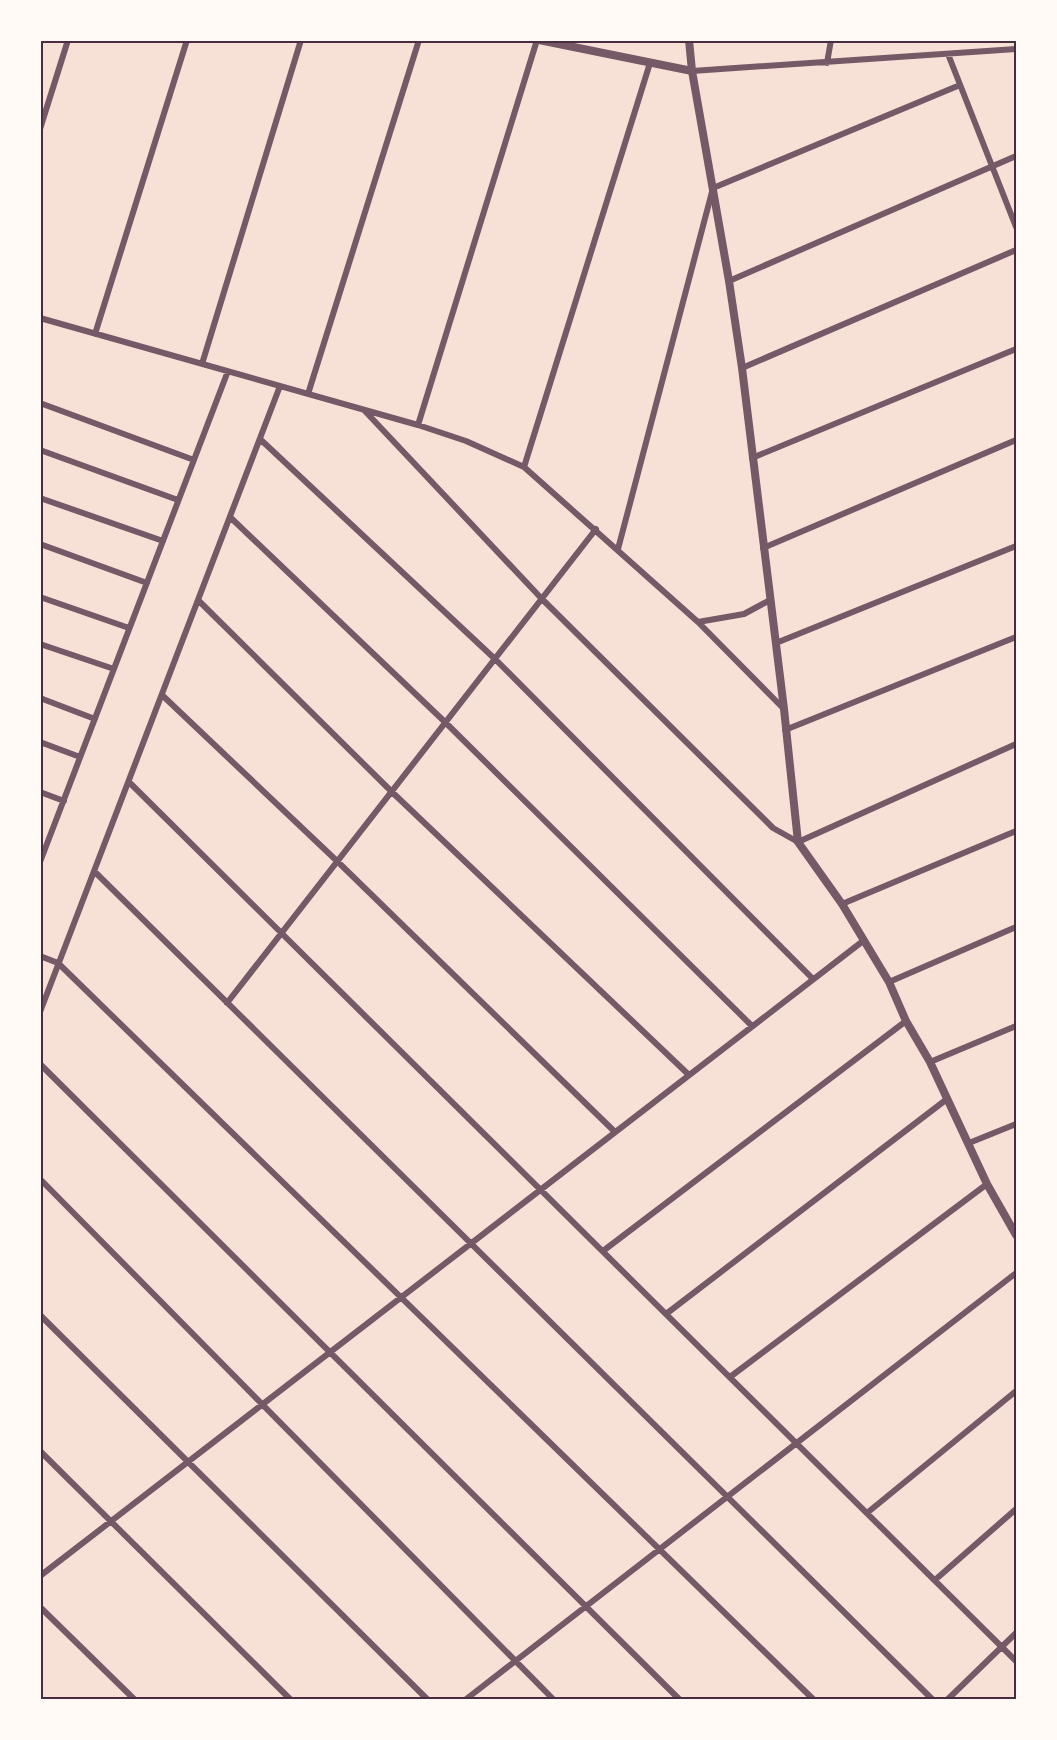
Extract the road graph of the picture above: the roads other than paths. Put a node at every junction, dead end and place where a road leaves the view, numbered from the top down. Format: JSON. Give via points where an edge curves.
{"nodes":[{"id":1,"x":68,"y":40,"type":"edge"},
{"id":2,"x":187,"y":40,"type":"edge"},
{"id":3,"x":301,"y":40,"type":"edge"},
{"id":4,"x":419,"y":40,"type":"edge"},
{"id":5,"x":538,"y":40,"type":"edge"},
{"id":6,"x":689,"y":40,"type":"edge"},
{"id":7,"x":831,"y":40,"type":"edge"},
{"id":8,"x":1017,"y":49,"type":"edge"},
{"id":9,"x":948,"y":54,"type":"junction"},
{"id":10,"x":650,"y":63,"type":"junction"},
{"id":11,"x":827,"y":63,"type":"junction"},
{"id":12,"x":692,"y":71,"type":"junction"},
{"id":13,"x":960,"y":85,"type":"junction"},
{"id":14,"x":40,"y":129,"type":"edge"},
{"id":15,"x":1017,"y":156,"type":"edge"},
{"id":16,"x":992,"y":166,"type":"junction"},
{"id":17,"x":713,"y":188,"type":"junction"},
{"id":18,"x":1017,"y":227,"type":"edge"},
{"id":19,"x":1017,"y":250,"type":"edge"},
{"id":20,"x":729,"y":281,"type":"junction"},
{"id":21,"x":41,"y":320,"type":"edge"},
{"id":22,"x":95,"y":334,"type":"junction"},
{"id":23,"x":1017,"y":349,"type":"edge"},
{"id":24,"x":202,"y":364,"type":"junction"},
{"id":25,"x":742,"y":368,"type":"junction"},
{"id":26,"x":228,"y":371,"type":"junction"},
{"id":27,"x":280,"y":386,"type":"junction"},
{"id":28,"x":308,"y":394,"type":"junction"},
{"id":29,"x":40,"y":403,"type":"edge"},
{"id":30,"x":364,"y":410,"type":"junction"},
{"id":31,"x":418,"y":425,"type":"junction"},
{"id":32,"x":260,"y":439,"type":"junction"},
{"id":33,"x":1017,"y":440,"type":"edge"},
{"id":34,"x":40,"y":450,"type":"edge"},
{"id":35,"x":752,"y":458,"type":"junction"},
{"id":36,"x":194,"y":460,"type":"junction"},
{"id":37,"x":524,"y":467,"type":"junction"},
{"id":38,"x":40,"y":498,"type":"edge"},
{"id":39,"x":178,"y":500,"type":"junction"},
{"id":40,"x":230,"y":517,"type":"junction"},
{"id":41,"x":596,"y":529,"type":"junction"},
{"id":42,"x":163,"y":541,"type":"junction"},
{"id":43,"x":40,"y":544,"type":"edge"},
{"id":44,"x":1017,"y":546,"type":"edge"},
{"id":45,"x":763,"y":548,"type":"junction"},
{"id":46,"x":618,"y":549,"type":"junction"},
{"id":47,"x":147,"y":583,"type":"junction"},
{"id":48,"x":40,"y":597,"type":"edge"},
{"id":49,"x":542,"y":599,"type":"junction"},
{"id":50,"x":198,"y":600,"type":"junction"},
{"id":51,"x":770,"y":600,"type":"junction"},
{"id":52,"x":698,"y":622,"type":"junction"},
{"id":53,"x":129,"y":628,"type":"junction"},
{"id":54,"x":1017,"y":637,"type":"edge"},
{"id":55,"x":776,"y":643,"type":"junction"},
{"id":56,"x":40,"y":644,"type":"edge"},
{"id":57,"x":495,"y":659,"type":"junction"},
{"id":58,"x":114,"y":669,"type":"junction"},
{"id":59,"x":162,"y":695,"type":"junction"},
{"id":60,"x":40,"y":698,"type":"edge"},
{"id":61,"x":784,"y":709,"type":"junction"},
{"id":62,"x":95,"y":719,"type":"junction"},
{"id":63,"x":446,"y":723,"type":"junction"},
{"id":64,"x":785,"y":730,"type":"junction"},
{"id":65,"x":40,"y":742,"type":"edge"},
{"id":66,"x":1017,"y":744,"type":"edge"},
{"id":67,"x":80,"y":757,"type":"junction"},
{"id":68,"x":129,"y":782,"type":"junction"},
{"id":69,"x":40,"y":792,"type":"edge"},
{"id":70,"x":392,"y":792,"type":"junction"},
{"id":71,"x":64,"y":801,"type":"junction"},
{"id":72,"x":1017,"y":831,"type":"edge"},
{"id":73,"x":40,"y":840,"type":"edge"},
{"id":74,"x":48,"y":842,"type":"junction"},
{"id":75,"x":798,"y":842,"type":"junction"},
{"id":76,"x":40,"y":862,"type":"edge"},
{"id":77,"x":338,"y":862,"type":"junction"},
{"id":78,"x":95,"y":872,"type":"junction"},
{"id":79,"x":842,"y":904,"type":"junction"},
{"id":80,"x":1017,"y":927,"type":"edge"},
{"id":81,"x":282,"y":933,"type":"junction"},
{"id":82,"x":863,"y":941,"type":"junction"},
{"id":83,"x":40,"y":956,"type":"edge"},
{"id":84,"x":58,"y":963,"type":"junction"},
{"id":85,"x":813,"y":979,"type":"junction"},
{"id":86,"x":890,"y":982,"type":"junction"},
{"id":87,"x":228,"y":1003,"type":"junction"},
{"id":88,"x":40,"y":1012,"type":"edge"},
{"id":89,"x":906,"y":1021,"type":"junction"},
{"id":90,"x":752,"y":1026,"type":"junction"},
{"id":91,"x":1017,"y":1026,"type":"edge"},
{"id":92,"x":930,"y":1062,"type":"junction"},
{"id":93,"x":40,"y":1065,"type":"edge"},
{"id":94,"x":689,"y":1075,"type":"junction"},
{"id":95,"x":947,"y":1099,"type":"junction"},
{"id":96,"x":1017,"y":1124,"type":"edge"},
{"id":97,"x":615,"y":1132,"type":"junction"},
{"id":98,"x":969,"y":1143,"type":"junction"},
{"id":99,"x":40,"y":1179,"type":"edge"},
{"id":100,"x":987,"y":1184,"type":"junction"},
{"id":101,"x":541,"y":1190,"type":"junction"},
{"id":102,"x":1013,"y":1219,"type":"edge"},
{"id":103,"x":1017,"y":1235,"type":"edge"},
{"id":104,"x":472,"y":1244,"type":"junction"},
{"id":105,"x":603,"y":1251,"type":"junction"},
{"id":106,"x":1017,"y":1273,"type":"edge"},
{"id":107,"x":401,"y":1297,"type":"junction"},
{"id":108,"x":666,"y":1314,"type":"junction"},
{"id":109,"x":40,"y":1315,"type":"edge"},
{"id":110,"x":330,"y":1352,"type":"junction"},
{"id":111,"x":730,"y":1377,"type":"junction"},
{"id":112,"x":1017,"y":1391,"type":"edge"},
{"id":113,"x":262,"y":1404,"type":"junction"},
{"id":114,"x":796,"y":1443,"type":"junction"},
{"id":115,"x":40,"y":1451,"type":"edge"},
{"id":116,"x":188,"y":1462,"type":"junction"},
{"id":117,"x":728,"y":1496,"type":"junction"},
{"id":118,"x":1017,"y":1509,"type":"edge"},
{"id":119,"x":867,"y":1513,"type":"junction"},
{"id":120,"x":112,"y":1522,"type":"junction"},
{"id":121,"x":659,"y":1548,"type":"junction"},
{"id":122,"x":40,"y":1576,"type":"edge"},
{"id":123,"x":935,"y":1580,"type":"junction"},
{"id":124,"x":40,"y":1606,"type":"edge"},
{"id":125,"x":586,"y":1606,"type":"junction"},
{"id":126,"x":1017,"y":1633,"type":"edge"},
{"id":127,"x":1002,"y":1647,"type":"junction"},
{"id":128,"x":516,"y":1661,"type":"junction"},
{"id":129,"x":1017,"y":1661,"type":"edge"},
{"id":130,"x":135,"y":1700,"type":"edge"},
{"id":131,"x":291,"y":1700,"type":"edge"},
{"id":132,"x":428,"y":1700,"type":"edge"},
{"id":133,"x":465,"y":1700,"type":"edge"},
{"id":134,"x":554,"y":1700,"type":"edge"},
{"id":135,"x":680,"y":1700,"type":"edge"},
{"id":136,"x":814,"y":1700,"type":"edge"},
{"id":137,"x":933,"y":1700,"type":"edge"},
{"id":138,"x":948,"y":1700,"type":"edge"}],
"edges":[{"from":1,"to":14,"type":"street"},
{"from":2,"to":22,"type":"street"},
{"from":3,"to":24,"type":"street"},
{"from":4,"to":28,"type":"street"},
{"from":5,"to":10,"type":"street"},
{"from":5,"to":31,"type":"street"},
{"from":6,"to":12,"type":"street"},
{"from":7,"to":11,"type":"street"},
{"from":8,"to":9,"type":"street"},
{"from":9,"to":11,"type":"street"},
{"from":9,"to":13,"type":"street"},
{"from":10,"to":12,"type":"street"},
{"from":10,"to":37,"type":"street"},
{"from":11,"to":12,"type":"street"},
{"from":12,"to":17,"type":"street"},
{"from":13,"to":16,"type":"street"},
{"from":13,"to":17,"type":"street"},
{"from":15,"to":16,"type":"street"},
{"from":16,"to":18,"type":"street"},
{"from":16,"to":20,"type":"street"},
{"from":17,"to":20,"type":"street"},
{"from":17,"to":46,"type":"street"},
{"from":19,"to":25,"type":"street"},
{"from":20,"to":25,"type":"street"},
{"from":21,"to":22,"type":"street"},
{"from":22,"to":24,"type":"street"},
{"from":23,"to":35,"type":"street"},
{"from":24,"to":26,"type":"street"},
{"from":25,"to":35,"type":"street"},
{"from":26,"to":27,"type":"street"},
{"from":26,"to":36,"type":"street"},
{"from":27,"to":28,"type":"street"},
{"from":27,"to":32,"type":"street"},
{"from":28,"to":30,"type":"street"},
{"from":29,"to":36,"type":"street"},
{"from":30,"to":31,"type":"street"},
{"from":30,"to":49,"type":"street"},
{"from":31,"to":37,"type":"street"},
{"from":32,"to":40,"type":"street"},
{"from":32,"to":57,"type":"street"},
{"from":33,"to":45,"type":"street"},
{"from":34,"to":39,"type":"street"},
{"from":35,"to":45,"type":"street"},
{"from":36,"to":39,"type":"street"},
{"from":37,"to":41,"type":"street"},
{"from":38,"to":42,"type":"street"},
{"from":39,"to":42,"type":"street"},
{"from":40,"to":50,"type":"street"},
{"from":40,"to":63,"type":"street"},
{"from":41,"to":46,"type":"street"},
{"from":41,"to":49,"type":"street"},
{"from":42,"to":47,"type":"street"},
{"from":43,"to":47,"type":"street"},
{"from":44,"to":55,"type":"street"},
{"from":45,"to":51,"type":"street"},
{"from":46,"to":52,"type":"street"},
{"from":47,"to":53,"type":"street"},
{"from":48,"to":53,"type":"street"},
{"from":49,"to":57,"type":"street"},
{"from":49,"to":75,"type":"street","via":[[773,828]]},
{"from":50,"to":59,"type":"street"},
{"from":50,"to":70,"type":"street"},
{"from":51,"to":52,"type":"street","via":[[744,614]]},
{"from":51,"to":55,"type":"street"},
{"from":52,"to":61,"type":"street"},
{"from":53,"to":58,"type":"street"},
{"from":54,"to":64,"type":"street"},
{"from":55,"to":61,"type":"street"},
{"from":56,"to":58,"type":"street"},
{"from":57,"to":63,"type":"street"},
{"from":57,"to":85,"type":"street"},
{"from":58,"to":62,"type":"street"},
{"from":59,"to":68,"type":"street"},
{"from":59,"to":77,"type":"street"},
{"from":60,"to":62,"type":"street"},
{"from":61,"to":64,"type":"street"},
{"from":62,"to":67,"type":"street"},
{"from":63,"to":70,"type":"street"},
{"from":63,"to":90,"type":"street"},
{"from":64,"to":75,"type":"street"},
{"from":65,"to":67,"type":"street"},
{"from":66,"to":75,"type":"street"},
{"from":67,"to":71,"type":"street"},
{"from":68,"to":78,"type":"street"},
{"from":68,"to":81,"type":"street"},
{"from":69,"to":71,"type":"street"},
{"from":70,"to":77,"type":"street"},
{"from":70,"to":94,"type":"street"},
{"from":71,"to":74,"type":"street"},
{"from":72,"to":79,"type":"street"},
{"from":73,"to":74,"type":"street"},
{"from":74,"to":76,"type":"street"},
{"from":75,"to":79,"type":"street"},
{"from":77,"to":81,"type":"street"},
{"from":77,"to":97,"type":"street"},
{"from":78,"to":84,"type":"street"},
{"from":78,"to":87,"type":"street"},
{"from":79,"to":82,"type":"street"},
{"from":80,"to":86,"type":"street"},
{"from":81,"to":87,"type":"street"},
{"from":81,"to":101,"type":"street"},
{"from":82,"to":85,"type":"street"},
{"from":82,"to":86,"type":"street"},
{"from":83,"to":84,"type":"street"},
{"from":84,"to":88,"type":"street"},
{"from":84,"to":107,"type":"street"},
{"from":85,"to":90,"type":"street"},
{"from":86,"to":89,"type":"street"},
{"from":87,"to":104,"type":"street"},
{"from":89,"to":92,"type":"street"},
{"from":89,"to":105,"type":"street"},
{"from":90,"to":94,"type":"street"},
{"from":91,"to":92,"type":"street"},
{"from":92,"to":95,"type":"street"},
{"from":93,"to":110,"type":"street"},
{"from":94,"to":97,"type":"street"},
{"from":95,"to":98,"type":"street"},
{"from":95,"to":108,"type":"street"},
{"from":96,"to":98,"type":"street"},
{"from":97,"to":101,"type":"street"},
{"from":98,"to":100,"type":"street"},
{"from":99,"to":113,"type":"street"},
{"from":100,"to":102,"type":"street"},
{"from":100,"to":111,"type":"street"},
{"from":101,"to":104,"type":"street"},
{"from":101,"to":105,"type":"street"},
{"from":102,"to":103,"type":"street"},
{"from":104,"to":107,"type":"street"},
{"from":104,"to":117,"type":"street"},
{"from":105,"to":108,"type":"street"},
{"from":106,"to":114,"type":"street"},
{"from":107,"to":110,"type":"street"},
{"from":107,"to":121,"type":"street"},
{"from":108,"to":111,"type":"street"},
{"from":109,"to":116,"type":"street"},
{"from":110,"to":113,"type":"street"},
{"from":110,"to":125,"type":"street"},
{"from":111,"to":114,"type":"street"},
{"from":112,"to":119,"type":"street"},
{"from":113,"to":116,"type":"street"},
{"from":113,"to":128,"type":"street"},
{"from":114,"to":117,"type":"street"},
{"from":114,"to":119,"type":"street"},
{"from":115,"to":120,"type":"street"},
{"from":116,"to":120,"type":"street"},
{"from":116,"to":132,"type":"street"},
{"from":117,"to":121,"type":"street"},
{"from":117,"to":137,"type":"street"},
{"from":118,"to":123,"type":"street"},
{"from":119,"to":123,"type":"street"},
{"from":120,"to":122,"type":"street"},
{"from":120,"to":131,"type":"street"},
{"from":121,"to":125,"type":"street"},
{"from":121,"to":136,"type":"street"},
{"from":123,"to":127,"type":"street"},
{"from":124,"to":130,"type":"street"},
{"from":125,"to":128,"type":"street"},
{"from":125,"to":135,"type":"street"},
{"from":126,"to":127,"type":"street"},
{"from":127,"to":129,"type":"street"},
{"from":127,"to":138,"type":"street"},
{"from":128,"to":133,"type":"street"},
{"from":128,"to":134,"type":"street"}]}
